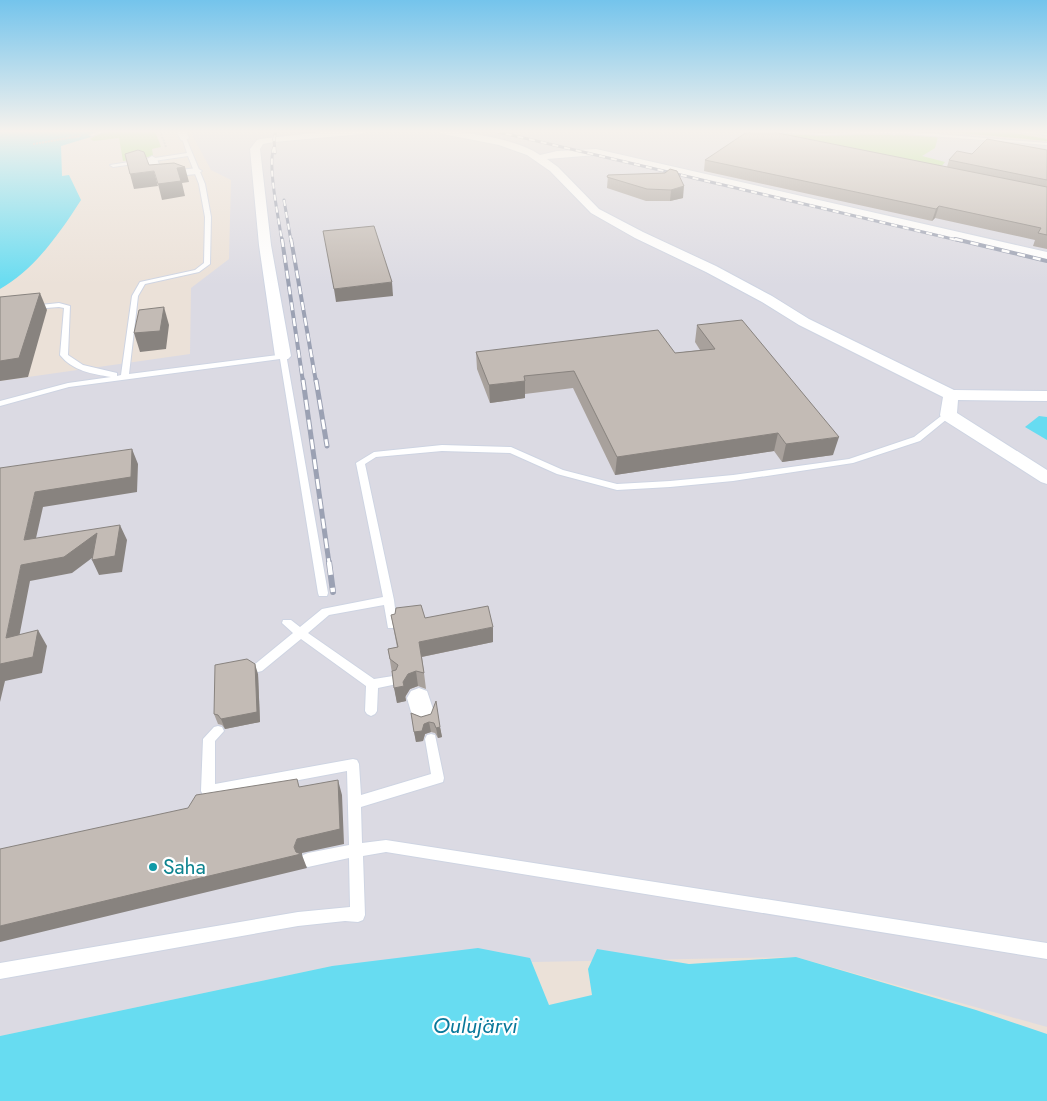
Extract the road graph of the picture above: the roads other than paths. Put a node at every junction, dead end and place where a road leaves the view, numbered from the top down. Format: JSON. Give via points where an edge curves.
{"nodes":[{"id":1,"x":200,"y":182,"type":"edge"},
{"id":2,"x":258,"y":182,"type":"edge"},
{"id":3,"x":568,"y":182,"type":"edge"},
{"id":4,"x":728,"y":182,"type":"edge"},
{"id":5,"x":1047,"y":256,"type":"edge"},
{"id":6,"x":25,"y":308,"type":"edge"},
{"id":7,"x":283,"y":356,"type":"junction"},
{"id":8,"x":125,"y":377,"type":"junction"},
{"id":9,"x":952,"y":395,"type":"junction"},
{"id":10,"x":1047,"y":396,"type":"edge"},
{"id":11,"x":0,"y":404,"type":"edge"},
{"id":12,"x":948,"y":414,"type":"junction"},
{"id":13,"x":1047,"y":478,"type":"edge"},
{"id":14,"x":323,"y":593,"type":"dead end"},
{"id":15,"x":389,"y":600,"type":"junction"},
{"id":16,"x":287,"y":623,"type":"dead end"},
{"id":17,"x":392,"y":625,"type":"edge"},
{"id":18,"x":302,"y":633,"type":"junction"},
{"id":19,"x":258,"y":668,"type":"dead end"},
{"id":20,"x":393,"y":681,"type":"edge"},
{"id":21,"x":372,"y":684,"type":"junction"},
{"id":22,"x":371,"y":712,"type":"dead end"},
{"id":23,"x":218,"y":731,"type":"dead end"},
{"id":24,"x":431,"y":739,"type":"dead end"},
{"id":25,"x":354,"y":803,"type":"junction"},
{"id":26,"x":356,"y":850,"type":"junction"},
{"id":27,"x":308,"y":860,"type":"dead end"},
{"id":28,"x":1047,"y":951,"type":"edge"},
{"id":29,"x":0,"y":971,"type":"edge"}],
"edges":[{"from":1,"to":8,"type":"lane","via":[[208,217],[207,264],[198,271],[142,283],[135,296]]},
{"from":2,"to":7,"type":"street"},
{"from":3,"to":9,"type":"street","via":[[595,211],[639,236],[711,269],[804,322]]},
{"from":4,"to":5,"type":"street"},
{"from":6,"to":8,"type":"lane","via":[[68,307],[64,355],[70,364]]},
{"from":7,"to":8,"type":"lane"},
{"from":7,"to":14,"type":"lane"},
{"from":8,"to":11,"type":"lane","via":[[68,385]]},
{"from":9,"to":10,"type":"street"},
{"from":9,"to":12,"type":"street"},
{"from":12,"to":13,"type":"street"},
{"from":12,"to":15,"type":"lane","via":[[917,439],[850,461],[670,484],[617,487],[560,472],[511,450],[442,448],[374,455],[360,463]]},
{"from":15,"to":17,"type":"lane"},
{"from":15,"to":18,"type":"lane","via":[[326,612]]},
{"from":16,"to":18,"type":"lane"},
{"from":18,"to":19,"type":"lane"},
{"from":18,"to":21,"type":"lane"},
{"from":20,"to":21,"type":"lane"},
{"from":21,"to":22,"type":"lane"},
{"from":23,"to":25,"type":"lane","via":[[209,740],[208,791],[353,764]]},
{"from":24,"to":25,"type":"lane","via":[[438,778]]},
{"from":25,"to":26,"type":"lane"},
{"from":26,"to":27,"type":"lane"},
{"from":26,"to":28,"type":"lane","via":[[386,846]]},
{"from":26,"to":29,"type":"lane","via":[[358,915],[298,919]]}]}
